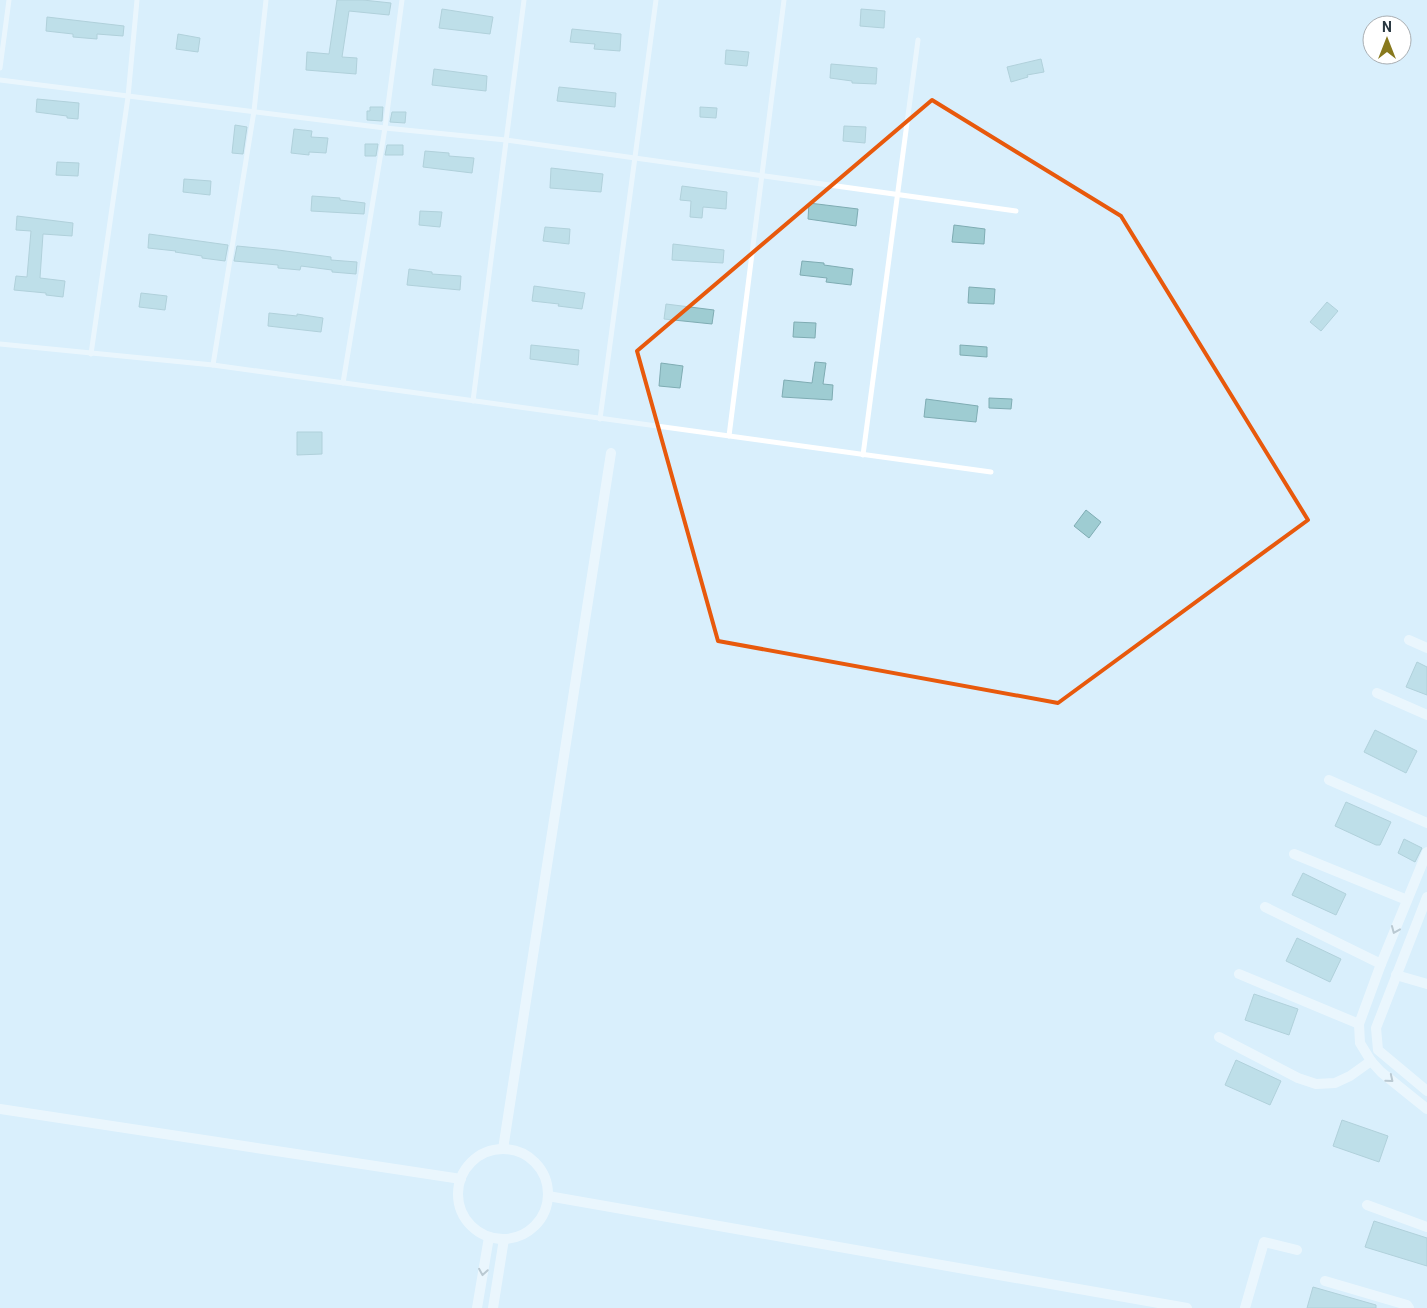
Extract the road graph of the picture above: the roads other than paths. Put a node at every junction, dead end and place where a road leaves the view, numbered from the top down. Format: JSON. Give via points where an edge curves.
{"nodes":[{"id":1,"x":9,"y":0,"type":"edge"},
{"id":2,"x":137,"y":0,"type":"edge"},
{"id":3,"x":266,"y":0,"type":"edge"},
{"id":4,"x":402,"y":0,"type":"edge"},
{"id":5,"x":524,"y":0,"type":"edge"},
{"id":6,"x":656,"y":0,"type":"edge"},
{"id":7,"x":784,"y":0,"type":"edge"},
{"id":8,"x":918,"y":40,"type":"dead end"},
{"id":9,"x":0,"y":68,"type":"edge"},
{"id":10,"x":0,"y":80,"type":"edge"},
{"id":11,"x":128,"y":97,"type":"junction"},
{"id":12,"x":254,"y":111,"type":"junction"},
{"id":13,"x":385,"y":128,"type":"junction"},
{"id":14,"x":506,"y":140,"type":"junction"},
{"id":15,"x":635,"y":158,"type":"junction"},
{"id":16,"x":762,"y":176,"type":"junction"},
{"id":17,"x":898,"y":195,"type":"junction"},
{"id":18,"x":1016,"y":211,"type":"dead end"},
{"id":19,"x":0,"y":344,"type":"edge"},
{"id":20,"x":91,"y":354,"type":"junction"},
{"id":21,"x":213,"y":365,"type":"junction"},
{"id":22,"x":343,"y":383,"type":"junction"},
{"id":23,"x":473,"y":401,"type":"junction"},
{"id":24,"x":600,"y":419,"type":"junction"},
{"id":25,"x":729,"y":436,"type":"junction"},
{"id":26,"x":611,"y":453,"type":"dead end"},
{"id":27,"x":863,"y":455,"type":"junction"},
{"id":28,"x":991,"y":472,"type":"dead end"},
{"id":29,"x":1409,"y":640,"type":"dead end"},
{"id":30,"x":1427,"y":648,"type":"edge"},
{"id":31,"x":1378,"y":692,"type":"dead end"},
{"id":32,"x":1427,"y":715,"type":"edge"},
{"id":33,"x":1329,"y":780,"type":"dead end"},
{"id":34,"x":1427,"y":823,"type":"edge"},
{"id":35,"x":1427,"y":852,"type":"edge"},
{"id":36,"x":1294,"y":854,"type":"dead end"},
{"id":37,"x":1409,"y":896,"type":"junction"},
{"id":38,"x":1427,"y":897,"type":"edge"},
{"id":39,"x":1265,"y":907,"type":"dead end"},
{"id":40,"x":1381,"y":964,"type":"junction"},
{"id":41,"x":1239,"y":974,"type":"dead end"},
{"id":42,"x":1396,"y":975,"type":"junction"},
{"id":43,"x":1427,"y":984,"type":"edge"},
{"id":44,"x":1359,"y":1024,"type":"junction"},
{"id":45,"x":1219,"y":1037,"type":"dead end"},
{"id":46,"x":1371,"y":1061,"type":"junction"},
{"id":47,"x":1427,"y":1092,"type":"edge"},
{"id":48,"x":0,"y":1109,"type":"edge"},
{"id":49,"x":1427,"y":1109,"type":"edge"},
{"id":50,"x":503,"y":1149,"type":"junction"},
{"id":51,"x":461,"y":1179,"type":"junction"},
{"id":52,"x":548,"y":1196,"type":"junction"},
{"id":53,"x":1367,"y":1205,"type":"dead end"},
{"id":54,"x":1427,"y":1227,"type":"edge"},
{"id":55,"x":489,"y":1237,"type":"junction"},
{"id":56,"x":504,"y":1239,"type":"junction"},
{"id":57,"x":1297,"y":1250,"type":"dead end"},
{"id":58,"x":1325,"y":1281,"type":"dead end"},
{"id":59,"x":478,"y":1304,"type":"edge"},
{"id":60,"x":494,"y":1305,"type":"edge"},
{"id":61,"x":1187,"y":1308,"type":"edge"},
{"id":62,"x":1245,"y":1308,"type":"edge"},
{"id":63,"x":1409,"y":1308,"type":"edge"}],
"edges":[{"from":1,"to":9,"type":"lane"},
{"from":2,"to":11,"type":"lane"},
{"from":3,"to":12,"type":"lane"},
{"from":4,"to":13,"type":"lane"},
{"from":5,"to":14,"type":"lane"},
{"from":6,"to":15,"type":"lane"},
{"from":7,"to":16,"type":"lane"},
{"from":8,"to":17,"type":"lane"},
{"from":10,"to":11,"type":"lane"},
{"from":11,"to":12,"type":"lane"},
{"from":11,"to":20,"type":"lane"},
{"from":12,"to":13,"type":"lane"},
{"from":12,"to":21,"type":"lane"},
{"from":13,"to":14,"type":"lane"},
{"from":13,"to":22,"type":"lane"},
{"from":14,"to":15,"type":"lane"},
{"from":14,"to":23,"type":"lane"},
{"from":15,"to":16,"type":"lane"},
{"from":15,"to":24,"type":"lane"},
{"from":16,"to":17,"type":"lane"},
{"from":16,"to":25,"type":"lane"},
{"from":17,"to":18,"type":"lane"},
{"from":17,"to":27,"type":"lane"},
{"from":19,"to":20,"type":"lane"},
{"from":20,"to":21,"type":"lane"},
{"from":21,"to":22,"type":"lane"},
{"from":22,"to":23,"type":"lane"},
{"from":23,"to":24,"type":"lane"},
{"from":24,"to":25,"type":"lane"},
{"from":25,"to":27,"type":"lane"},
{"from":26,"to":50,"type":"street"},
{"from":27,"to":28,"type":"lane"},
{"from":29,"to":30,"type":"street"},
{"from":31,"to":32,"type":"street"},
{"from":33,"to":34,"type":"street"},
{"from":35,"to":37,"type":"street"},
{"from":36,"to":37,"type":"street"},
{"from":37,"to":38,"type":"street"},
{"from":37,"to":40,"type":"street","one_way":true},
{"from":38,"to":42,"type":"street"},
{"from":39,"to":40,"type":"street"},
{"from":40,"to":44,"type":"street"},
{"from":41,"to":44,"type":"street"},
{"from":42,"to":43,"type":"street"},
{"from":42,"to":47,"type":"street","via":[[1376,1028],[1378,1050]]},
{"from":44,"to":46,"type":"street","via":[[1360,1043]]},
{"from":45,"to":46,"type":"street","via":[[1316,1084],[1335,1083]]},
{"from":46,"to":49,"type":"street","one_way":true},
{"from":48,"to":51,"type":"street"},
{"from":50,"to":51,"type":"street","via":[[484,1153],[472,1161]]},
{"from":50,"to":52,"type":"street","via":[[527,1155],[538,1165],[546,1178]]},
{"from":51,"to":55,"type":"street","via":[[458,1201],[463,1215],[472,1227]]},
{"from":52,"to":56,"type":"street","via":[[539,1221],[528,1231]]},
{"from":52,"to":61,"type":"street"},
{"from":53,"to":54,"type":"street"},
{"from":55,"to":56,"type":"street"},
{"from":55,"to":59,"type":"street","one_way":true},
{"from":56,"to":60,"type":"street"},
{"from":57,"to":62,"type":"street","via":[[1264,1242]]},
{"from":58,"to":63,"type":"street"},
{"from":59,"to":60,"type":"street"}]}
